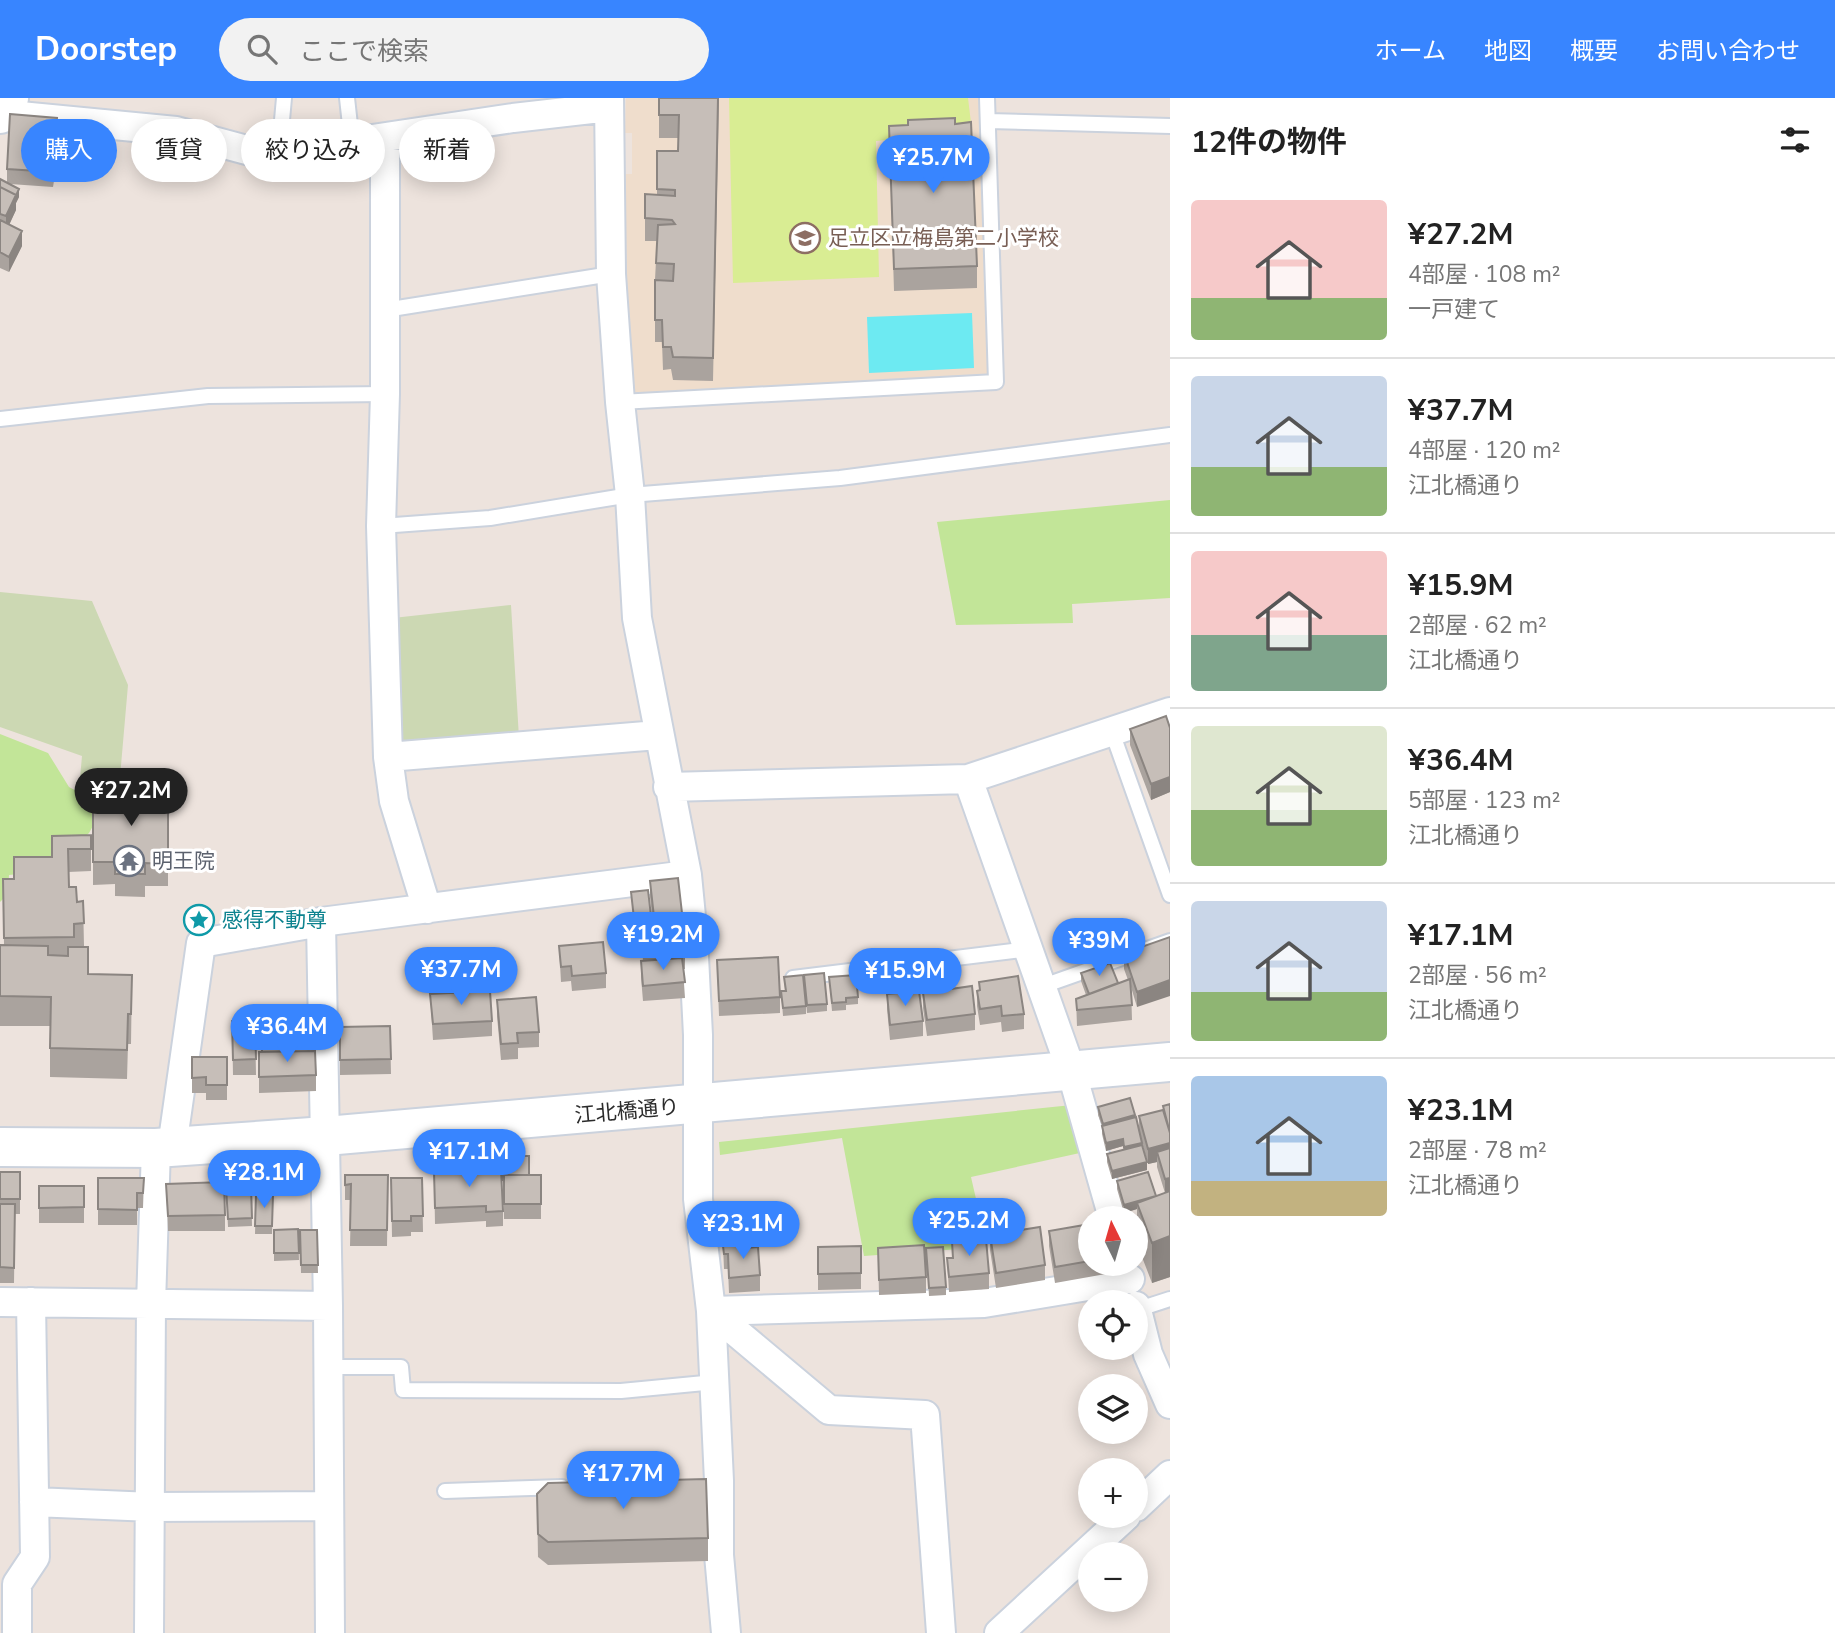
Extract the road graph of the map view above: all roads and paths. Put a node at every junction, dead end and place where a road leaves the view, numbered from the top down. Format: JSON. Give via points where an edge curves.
{"nodes":[{"id":1,"x":9,"y":98,"type":"edge"},
{"id":2,"x":284,"y":98,"type":"edge"},
{"id":3,"x":347,"y":98,"type":"edge"},
{"id":4,"x":987,"y":98,"type":"edge"},
{"id":5,"x":609,"y":103,"type":"edge"},
{"id":6,"x":0,"y":113,"type":"edge"},
{"id":7,"x":282,"y":119,"type":"edge"},
{"id":8,"x":349,"y":119,"type":"edge"},
{"id":9,"x":988,"y":121,"type":"junction"},
{"id":10,"x":1170,"y":125,"type":"edge"},
{"id":11,"x":385,"y":138,"type":"edge"},
{"id":12,"x":241,"y":148,"type":"edge"},
{"id":13,"x":384,"y":182,"type":"edge"},
{"id":14,"x":611,"y":274,"type":"junction"},
{"id":15,"x":385,"y":310,"type":"junction"},
{"id":16,"x":385,"y":394,"type":"junction"},
{"id":17,"x":620,"y":402,"type":"junction"},
{"id":18,"x":0,"y":419,"type":"edge"},
{"id":19,"x":1170,"y":435,"type":"edge"},
{"id":20,"x":630,"y":495,"type":"junction"},
{"id":21,"x":381,"y":526,"type":"junction"},
{"id":22,"x":1170,"y":712,"type":"edge"},
{"id":23,"x":1112,"y":732,"type":"junction"},
{"id":24,"x":658,"y":734,"type":"junction"},
{"id":25,"x":388,"y":757,"type":"junction"},
{"id":26,"x":968,"y":779,"type":"junction"},
{"id":27,"x":668,"y":787,"type":"junction"},
{"id":28,"x":687,"y":875,"type":"junction"},
{"id":29,"x":1170,"y":895,"type":"edge"},
{"id":30,"x":426,"y":909,"type":"junction"},
{"id":31,"x":321,"y":922,"type":"junction"},
{"id":32,"x":1170,"y":942,"type":"edge"},
{"id":33,"x":1029,"y":949,"type":"junction"},
{"id":34,"x":793,"y":978,"type":"edge"},
{"id":35,"x":1043,"y":986,"type":"junction"},
{"id":36,"x":1170,"y":1062,"type":"edge"},
{"id":37,"x":1071,"y":1070,"type":"junction"},
{"id":38,"x":698,"y":1105,"type":"junction"},
{"id":39,"x":326,"y":1136,"type":"junction"},
{"id":40,"x":0,"y":1147,"type":"edge"},
{"id":41,"x":164,"y":1147,"type":"junction"},
{"id":42,"x":1110,"y":1206,"type":"edge"},
{"id":43,"x":1148,"y":1295,"type":"edge"},
{"id":44,"x":1078,"y":1296,"type":"edge"},
{"id":45,"x":1170,"y":1299,"type":"edge"},
{"id":46,"x":0,"y":1302,"type":"edge"},
{"id":47,"x":31,"y":1302,"type":"junction"},
{"id":48,"x":151,"y":1304,"type":"junction"},
{"id":49,"x":328,"y":1306,"type":"junction"},
{"id":50,"x":711,"y":1311,"type":"junction"},
{"id":51,"x":1148,"y":1354,"type":"edge"},
{"id":52,"x":328,"y":1367,"type":"junction"},
{"id":53,"x":715,"y":1382,"type":"junction"},
{"id":54,"x":1170,"y":1404,"type":"edge"},
{"id":55,"x":1170,"y":1475,"type":"edge"},
{"id":56,"x":582,"y":1486,"type":"edge"},
{"id":57,"x":445,"y":1491,"type":"dead end"},
{"id":58,"x":1148,"y":1496,"type":"edge"},
{"id":59,"x":34,"y":1502,"type":"junction"},
{"id":60,"x":328,"y":1506,"type":"junction"},
{"id":61,"x":152,"y":1507,"type":"junction"},
{"id":62,"x":1113,"y":1528,"type":"edge"},
{"id":63,"x":17,"y":1633,"type":"edge"},
{"id":64,"x":149,"y":1633,"type":"edge"},
{"id":65,"x":330,"y":1633,"type":"edge"},
{"id":66,"x":726,"y":1633,"type":"edge"},
{"id":67,"x":941,"y":1633,"type":"edge"},
{"id":68,"x":999,"y":1633,"type":"edge"}],
"edges":[{"from":1,"to":6,"type":"main road"},
{"from":2,"to":7,"type":"lane"},
{"from":3,"to":8,"type":"lane"},
{"from":4,"to":9,"type":"lane"},
{"from":5,"to":11,"type":"street","via":[[513,113]]},
{"from":5,"to":14,"type":"street"},
{"from":6,"to":12,"type":"street","via":[[176,131]]},
{"from":9,"to":10,"type":"lane"},
{"from":9,"to":17,"type":"lane","via":[[996,382]]},
{"from":13,"to":15,"type":"street"},
{"from":14,"to":15,"type":"lane"},
{"from":14,"to":17,"type":"street"},
{"from":15,"to":16,"type":"street"},
{"from":16,"to":18,"type":"lane","via":[[208,396]]},
{"from":16,"to":21,"type":"street"},
{"from":17,"to":20,"type":"street"},
{"from":19,"to":20,"type":"lane","via":[[840,478]]},
{"from":20,"to":21,"type":"lane","via":[[489,517]]},
{"from":20,"to":24,"type":"street","via":[[637,618]]},
{"from":21,"to":25,"type":"street"},
{"from":22,"to":23,"type":"street"},
{"from":23,"to":26,"type":"street"},
{"from":23,"to":29,"type":"lane"},
{"from":24,"to":25,"type":"street"},
{"from":24,"to":27,"type":"street"},
{"from":25,"to":30,"type":"street","via":[[394,801]]},
{"from":26,"to":27,"type":"street"},
{"from":26,"to":33,"type":"street"},
{"from":27,"to":28,"type":"street"},
{"from":28,"to":30,"type":"street"},
{"from":28,"to":38,"type":"street","via":[[694,937]]},
{"from":30,"to":31,"type":"street"},
{"from":31,"to":39,"type":"street"},
{"from":31,"to":41,"type":"street","via":[[201,943]]},
{"from":32,"to":35,"type":"lane"},
{"from":33,"to":34,"type":"lane"},
{"from":33,"to":35,"type":"street"},
{"from":35,"to":37,"type":"street"},
{"from":36,"to":37,"type":"main road","name":"江北橋通り"},
{"from":37,"to":38,"type":"main road","name":"江北橋通り"},
{"from":37,"to":42,"type":"street"},
{"from":38,"to":39,"type":"main road","name":"江北橋通り"},
{"from":38,"to":50,"type":"street","via":[[698,1199]]},
{"from":39,"to":41,"type":"main road","name":"江北橋通り"},
{"from":39,"to":49,"type":"street"},
{"from":40,"to":41,"type":"main road","name":"江北橋通り"},
{"from":41,"to":48,"type":"street"},
{"from":43,"to":45,"type":"lane"},
{"from":44,"to":50,"type":"street"},
{"from":46,"to":47,"type":"street"},
{"from":47,"to":48,"type":"street"},
{"from":47,"to":59,"type":"street"},
{"from":48,"to":49,"type":"street"},
{"from":48,"to":61,"type":"street"},
{"from":49,"to":52,"type":"street"},
{"from":50,"to":53,"type":"street"},
{"from":50,"to":67,"type":"street","via":[[829,1410],[925,1415]]},
{"from":51,"to":54,"type":"street"},
{"from":52,"to":53,"type":"lane","via":[[401,1367],[403,1390],[621,1391]]},
{"from":52,"to":60,"type":"street"},
{"from":53,"to":66,"type":"street","via":[[712,1481]]},
{"from":55,"to":58,"type":"street"},
{"from":56,"to":57,"type":"lane"},
{"from":59,"to":61,"type":"street"},
{"from":59,"to":63,"type":"street","via":[[36,1557],[17,1584]]},
{"from":60,"to":61,"type":"street"},
{"from":60,"to":65,"type":"street"},
{"from":61,"to":64,"type":"street"},
{"from":62,"to":68,"type":"street"}]}
